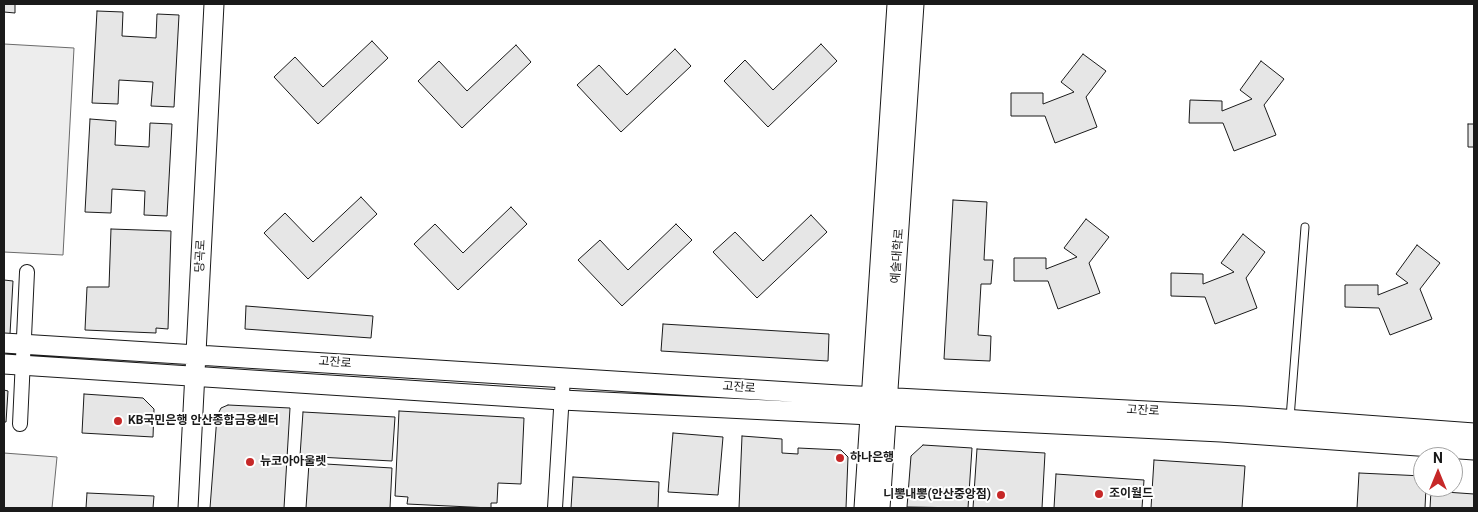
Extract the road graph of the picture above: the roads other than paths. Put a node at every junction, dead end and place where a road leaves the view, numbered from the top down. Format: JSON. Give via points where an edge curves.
{"nodes":[{"id":1,"x":214,"y":4,"type":"edge"},
{"id":2,"x":896,"y":4,"type":"edge"},
{"id":3,"x":914,"y":4,"type":"edge"},
{"id":4,"x":1305,"y":227,"type":"dead end"},
{"id":5,"x":27,"y":272,"type":"dead end"},
{"id":6,"x":4,"y":343,"type":"edge"},
{"id":7,"x":24,"y":344,"type":"junction"},
{"id":8,"x":196,"y":355,"type":"junction"},
{"id":9,"x":4,"y":364,"type":"edge"},
{"id":10,"x":22,"y":365,"type":"junction"},
{"id":11,"x":194,"y":377,"type":"junction"},
{"id":12,"x":563,"y":378,"type":"junction"},
{"id":13,"x":880,"y":397,"type":"junction"},
{"id":14,"x":562,"y":400,"type":"junction"},
{"id":15,"x":879,"y":416,"type":"junction"},
{"id":16,"x":20,"y":424,"type":"dead end"},
{"id":17,"x":1290,"y":428,"type":"junction"},
{"id":18,"x":1474,"y":433,"type":"edge"},
{"id":19,"x":1474,"y":450,"type":"edge"},
{"id":20,"x":188,"y":508,"type":"edge"},
{"id":21,"x":554,"y":508,"type":"edge"},
{"id":22,"x":864,"y":508,"type":"edge"},
{"id":23,"x":880,"y":508,"type":"edge"}],
"edges":[{"from":1,"to":8,"type":"street","name":"당곡로"},
{"from":2,"to":13,"type":"street","name":"예술대학로"},
{"from":3,"to":13,"type":"street","name":"예술대학로"},
{"from":4,"to":17,"type":"lane"},
{"from":5,"to":7,"type":"street"},
{"from":6,"to":7,"type":"street","name":"고잔로"},
{"from":7,"to":8,"type":"street","name":"고잔로"},
{"from":7,"to":10,"type":"street"},
{"from":8,"to":11,"type":"street","name":"당곡로"},
{"from":8,"to":12,"type":"street","name":"고잔로"},
{"from":9,"to":10,"type":"street","name":"고잔로"},
{"from":10,"to":11,"type":"street","name":"고잔로"},
{"from":10,"to":16,"type":"street"},
{"from":11,"to":14,"type":"street","name":"고잔로"},
{"from":11,"to":20,"type":"street","name":"당곡로"},
{"from":12,"to":13,"type":"street","name":"고잔로"},
{"from":12,"to":14,"type":"street"},
{"from":13,"to":15,"type":"street","name":"예술대학로"},
{"from":13,"to":17,"type":"street","name":"고잔로"},
{"from":14,"to":15,"type":"street","name":"고잔로"},
{"from":14,"to":21,"type":"street"},
{"from":15,"to":17,"type":"street","name":"고잔로","via":[[1201,431]]},
{"from":15,"to":22,"type":"street","name":"예술대학로"},
{"from":15,"to":23,"type":"street","name":"예술대학로"},
{"from":17,"to":18,"type":"street","name":"고잔로"},
{"from":17,"to":19,"type":"street","name":"고잔로"}]}
